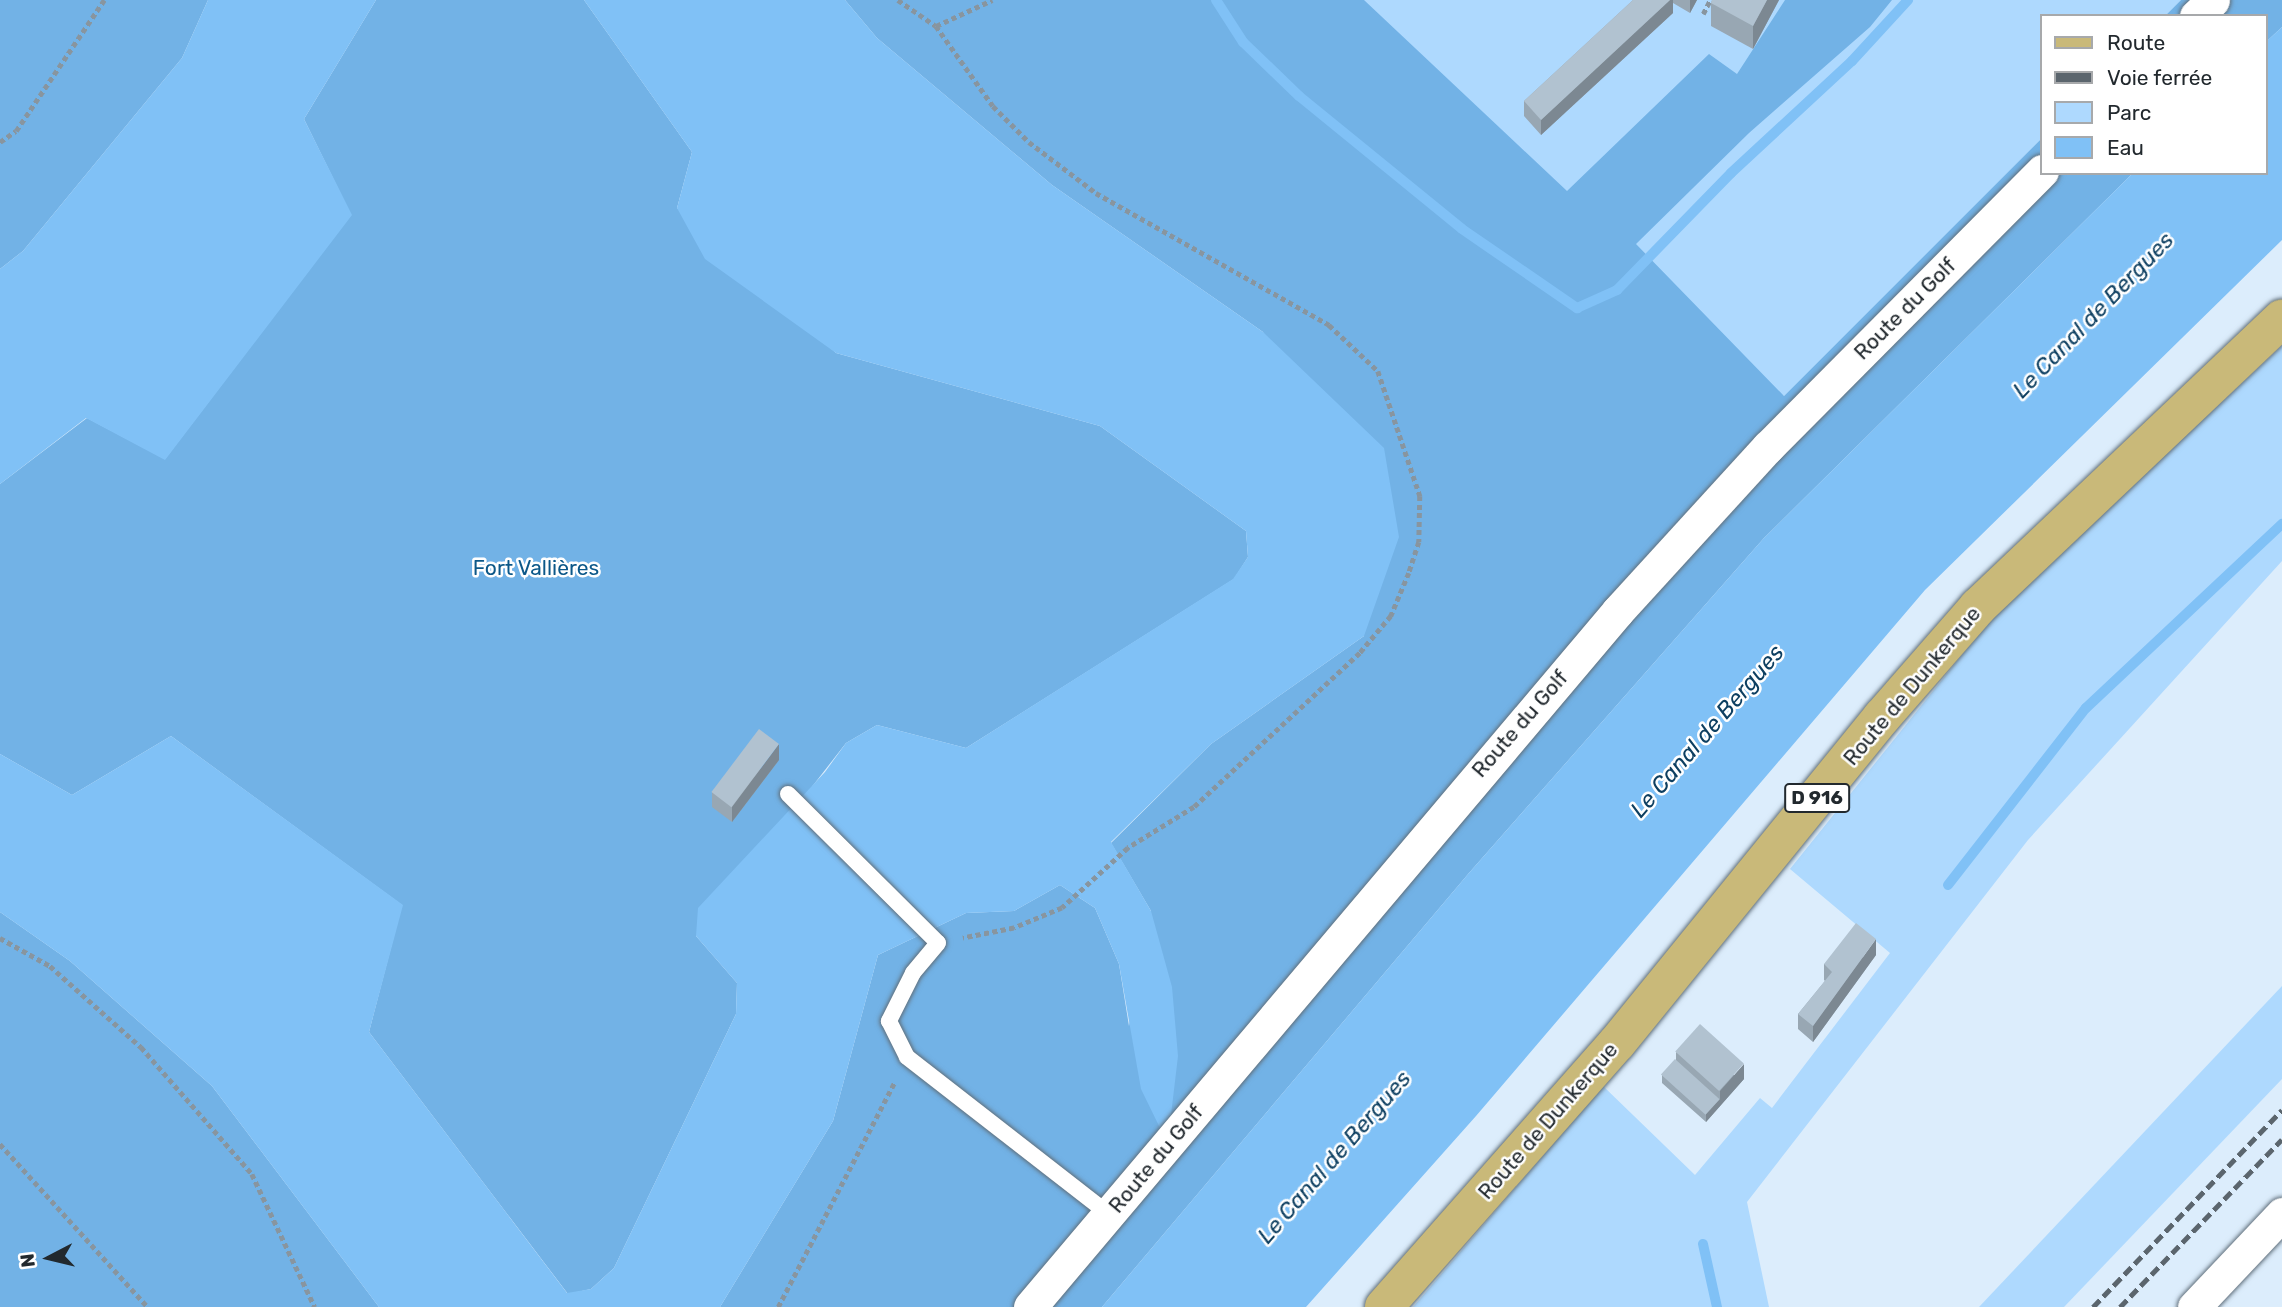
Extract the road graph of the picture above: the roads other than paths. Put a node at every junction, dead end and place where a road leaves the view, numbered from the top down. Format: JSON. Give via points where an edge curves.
{"nodes":[{"id":1,"x":2213,"y":0,"type":"edge"},
{"id":2,"x":2198,"y":14,"type":"edge"},
{"id":3,"x":2040,"y":173,"type":"edge"},
{"id":4,"x":2282,"y":319,"type":"edge"},
{"id":5,"x":788,"y":794,"type":"dead end"},
{"id":6,"x":2282,"y":1214,"type":"edge"},
{"id":7,"x":1110,"y":1215,"type":"junction"},
{"id":8,"x":1030,"y":1307,"type":"edge"},
{"id":9,"x":1384,"y":1307,"type":"edge"},
{"id":10,"x":2194,"y":1307,"type":"edge"}],
"edges":[{"from":1,"to":2,"type":"street"},
{"from":3,"to":7,"type":"street","name":"Route du Golf","via":[[1768,447],[1618,611]]},
{"from":4,"to":9,"type":"main road","name":"Route de Dunkerque","number":"D 916","via":[[1970,616],[1624,1035]]},
{"from":5,"to":7,"type":"lane","via":[[938,943],[912,972],[889,1021],[907,1057]]},
{"from":6,"to":10,"type":"street"},
{"from":7,"to":8,"type":"street","name":"Route du Golf"}]}
